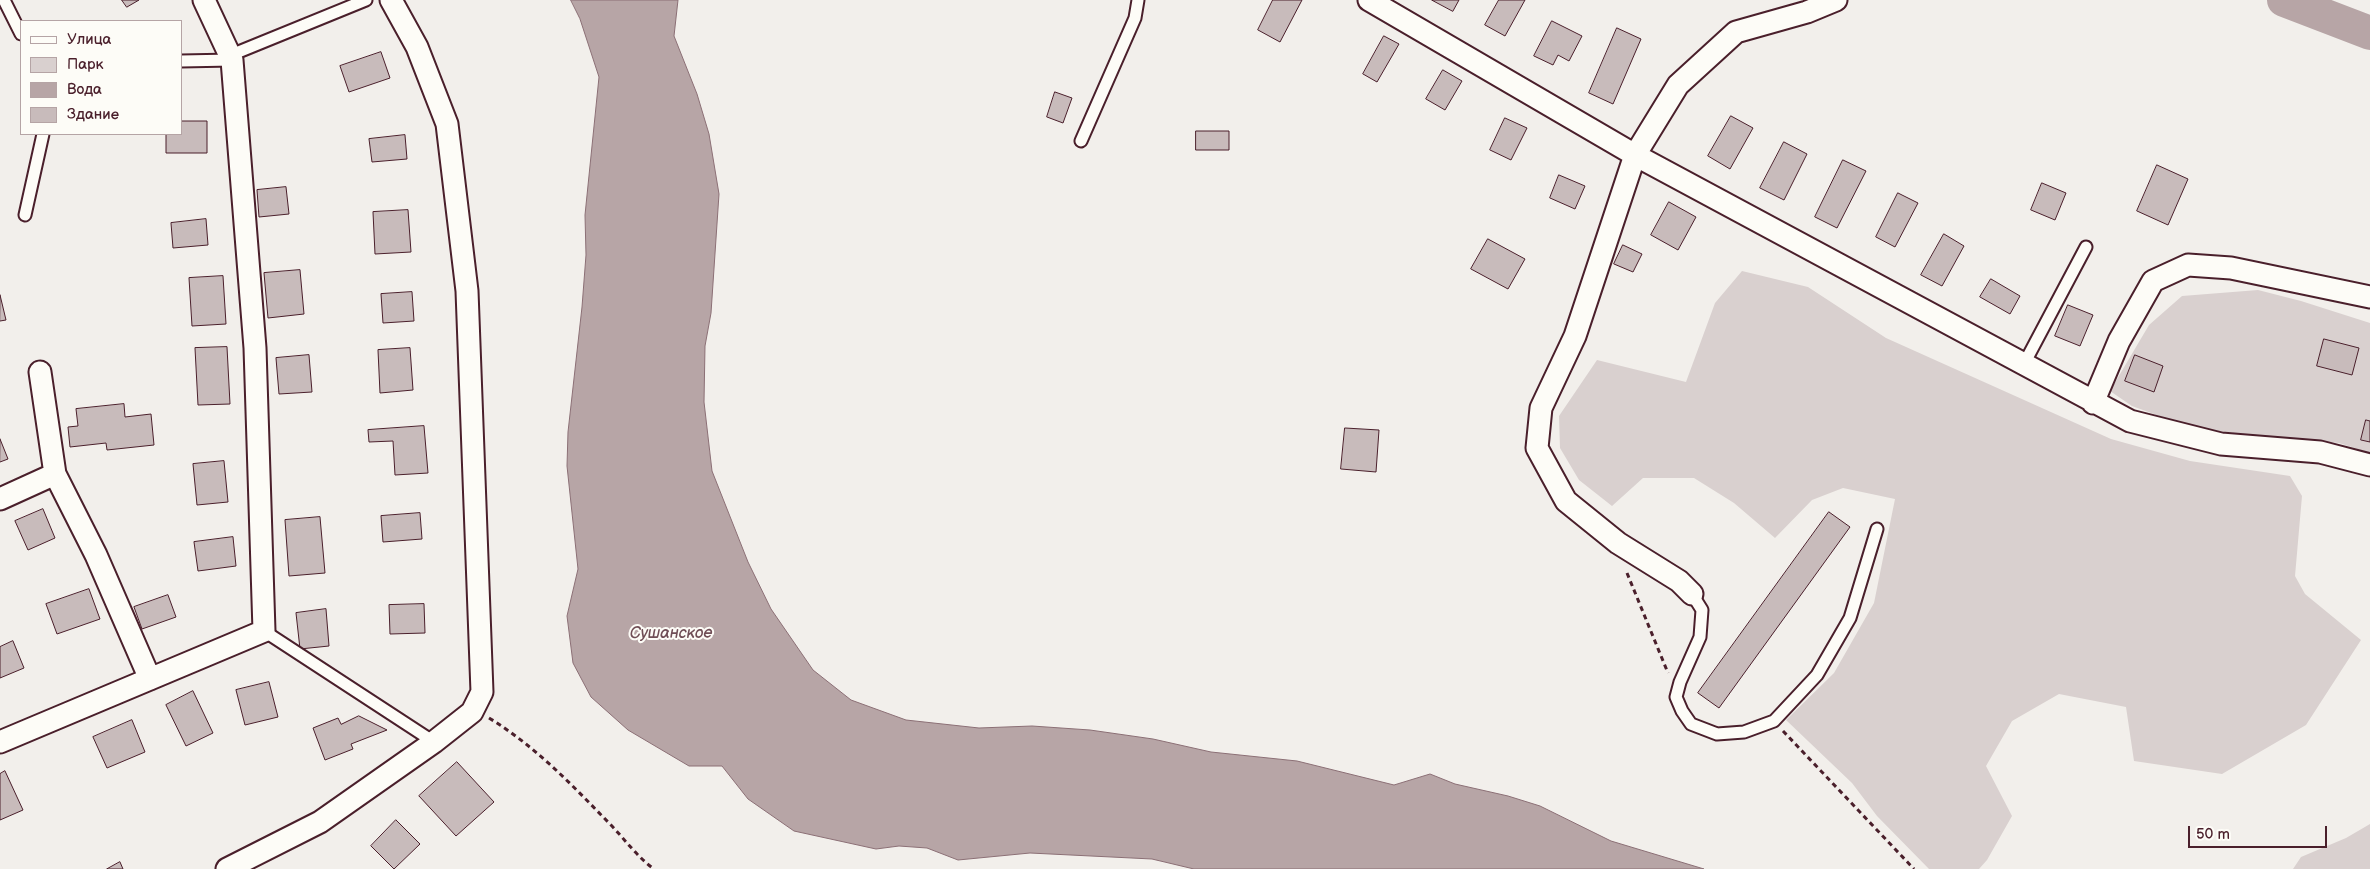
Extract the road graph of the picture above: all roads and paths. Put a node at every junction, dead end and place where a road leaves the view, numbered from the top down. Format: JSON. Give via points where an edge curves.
{"nodes":[{"id":1,"x":4,"y":0,"type":"edge"},
{"id":2,"x":204,"y":0,"type":"edge"},
{"id":3,"x":366,"y":0,"type":"edge"},
{"id":4,"x":391,"y":0,"type":"edge"},
{"id":5,"x":1138,"y":0,"type":"edge"},
{"id":6,"x":1370,"y":0,"type":"edge"},
{"id":7,"x":1836,"y":0,"type":"edge"},
{"id":8,"x":20,"y":32,"type":"edge"},
{"id":9,"x":232,"y":57,"type":"junction"},
{"id":10,"x":182,"y":61,"type":"edge"},
{"id":11,"x":43,"y":135,"type":"edge"},
{"id":12,"x":1081,"y":141,"type":"dead end"},
{"id":13,"x":1635,"y":155,"type":"junction"},
{"id":14,"x":25,"y":215,"type":"dead end"},
{"id":15,"x":2086,"y":247,"type":"dead end"},
{"id":16,"x":2370,"y":297,"type":"edge"},
{"id":17,"x":2024,"y":364,"type":"junction"},
{"id":18,"x":40,"y":372,"type":"dead end"},
{"id":19,"x":2093,"y":403,"type":"junction"},
{"id":20,"x":2370,"y":466,"type":"edge"},
{"id":21,"x":56,"y":474,"type":"junction"},
{"id":22,"x":0,"y":499,"type":"edge"},
{"id":23,"x":1877,"y":529,"type":"dead end"},
{"id":24,"x":1618,"y":543,"type":"junction"},
{"id":25,"x":1692,"y":594,"type":"joint"},
{"id":26,"x":264,"y":631,"type":"junction"},
{"id":27,"x":150,"y":679,"type":"junction"},
{"id":28,"x":1676,"y":697,"type":"junction"},
{"id":29,"x":473,"y":709,"type":"junction"},
{"id":30,"x":1774,"y":721,"type":"junction"},
{"id":31,"x":0,"y":742,"type":"edge"},
{"id":32,"x":434,"y":742,"type":"junction"},
{"id":33,"x":227,"y":869,"type":"edge"},
{"id":34,"x":654,"y":869,"type":"edge"},
{"id":35,"x":1914,"y":869,"type":"edge"}],
"edges":[{"from":1,"to":8,"type":"lane"},
{"from":2,"to":9,"type":"street"},
{"from":3,"to":9,"type":"lane"},
{"from":4,"to":29,"type":"street","via":[[417,47],[447,124],[465,281],[482,692]]},
{"from":5,"to":12,"type":"lane","via":[[1135,18]]},
{"from":6,"to":13,"type":"street"},
{"from":7,"to":13,"type":"street","via":[[1807,12],[1736,32],[1678,85]]},
{"from":9,"to":10,"type":"lane"},
{"from":9,"to":26,"type":"street","via":[[255,348]]},
{"from":11,"to":14,"type":"lane"},
{"from":13,"to":17,"type":"street"},
{"from":13,"to":24,"type":"street","via":[[1575,336],[1541,408],[1537,448],[1566,500]]},
{"from":15,"to":17,"type":"lane"},
{"from":16,"to":19,"type":"street","via":[[2231,268],[2188,265],[2153,281],[2119,341]]},
{"from":17,"to":19,"type":"street"},
{"from":18,"to":21,"type":"street"},
{"from":19,"to":20,"type":"street","via":[[2130,421],[2221,444],[2320,452]]},
{"from":21,"to":22,"type":"street"},
{"from":21,"to":27,"type":"street","via":[[96,555]]},
{"from":23,"to":30,"type":"lane","via":[[1850,618],[1818,675]]},
{"from":24,"to":25,"type":"street","via":[[1679,581]]},
{"from":24,"to":28,"type":"path"},
{"from":25,"to":28,"type":"lane","via":[[1702,610],[1700,637]]},
{"from":26,"to":27,"type":"street"},
{"from":26,"to":32,"type":"lane"},
{"from":27,"to":31,"type":"street"},
{"from":28,"to":30,"type":"lane","via":[[1691,724],[1717,734],[1744,732]]},
{"from":29,"to":32,"type":"street"},
{"from":29,"to":34,"type":"path","via":[[512,732],[542,756]]},
{"from":30,"to":35,"type":"path"},
{"from":32,"to":33,"type":"street","via":[[320,822]]}]}
